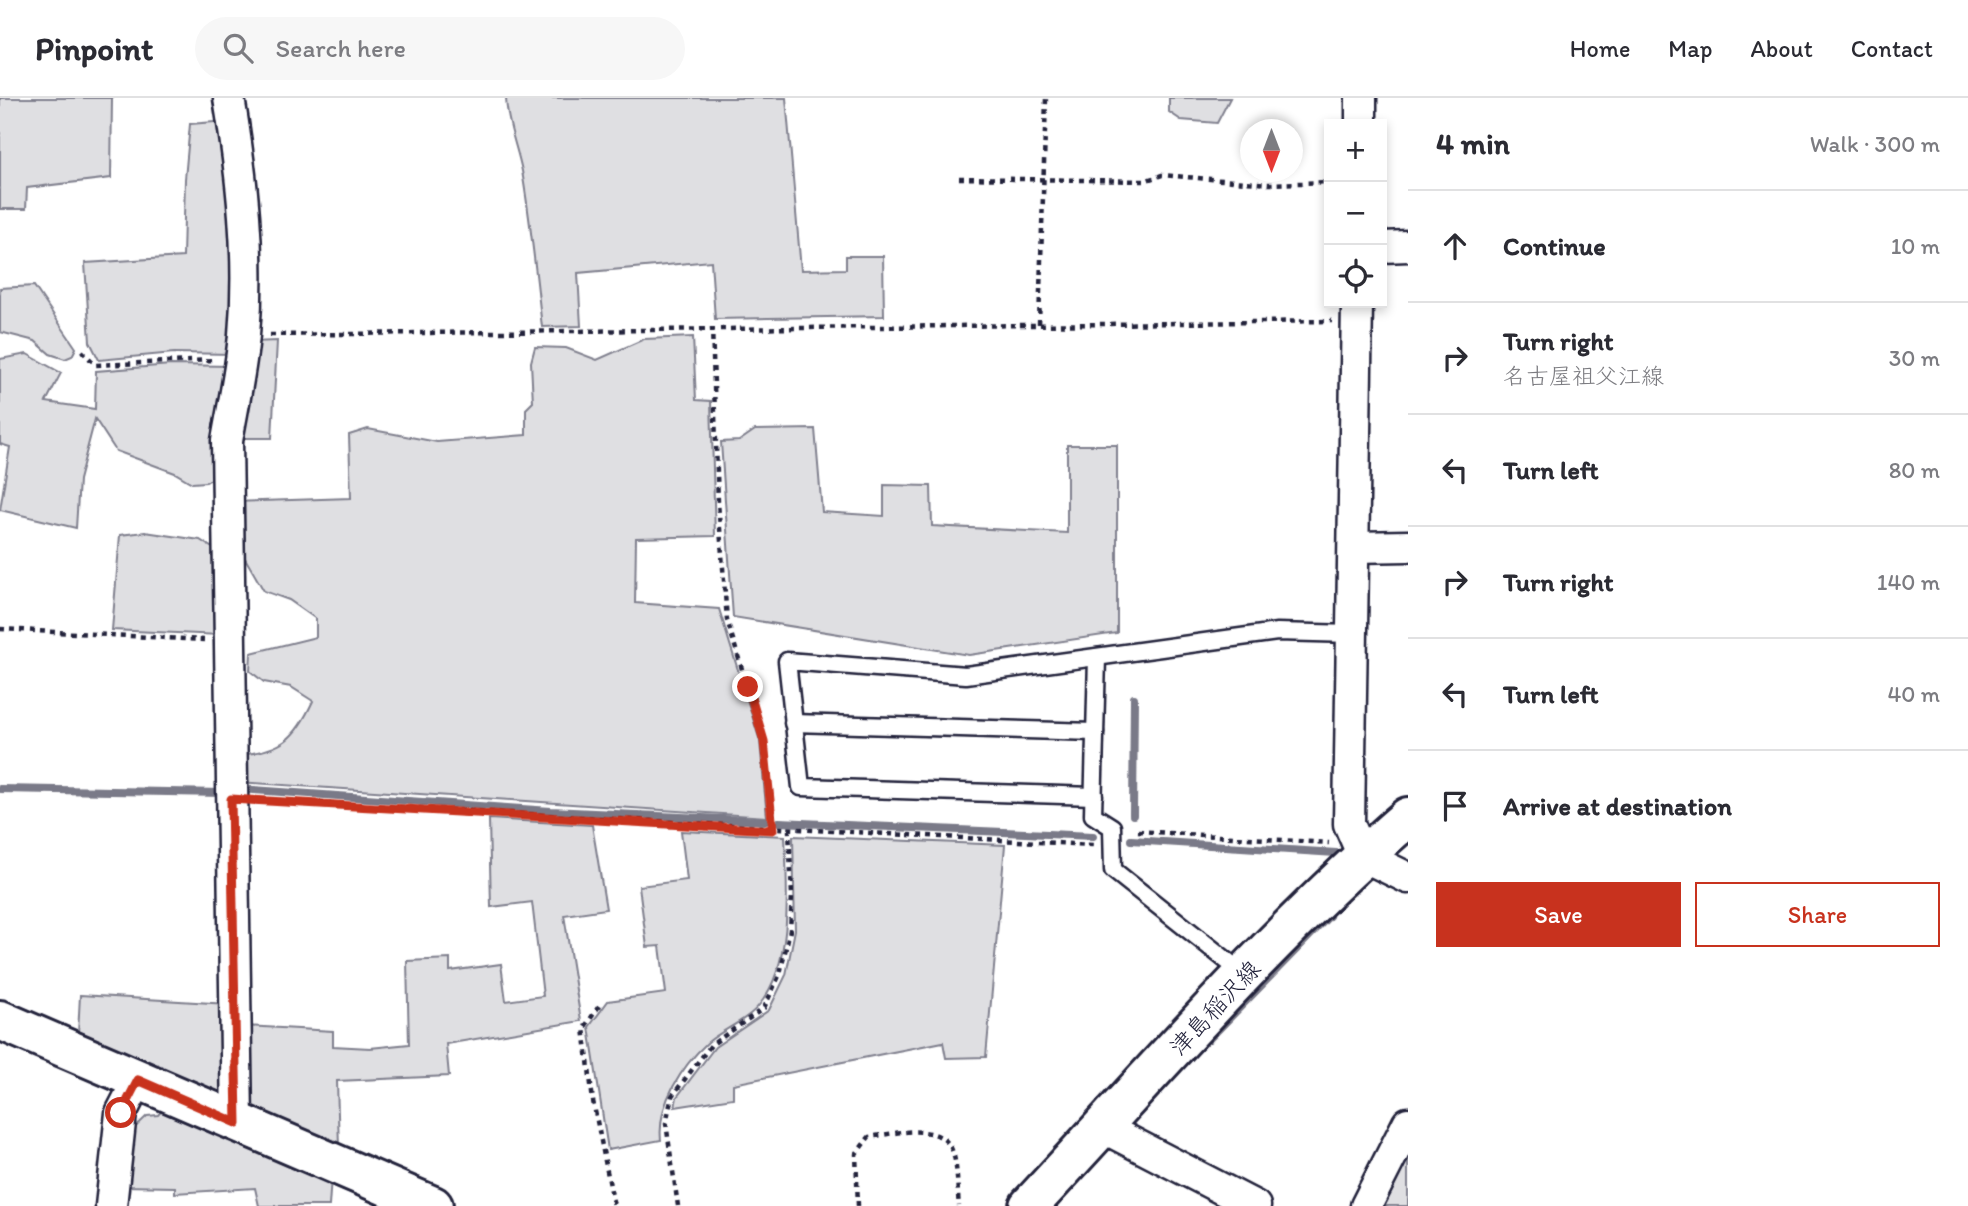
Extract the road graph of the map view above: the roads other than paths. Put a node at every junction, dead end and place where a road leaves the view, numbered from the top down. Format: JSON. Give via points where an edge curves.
{"nodes":[{"id":1,"x":229,"y":98,"type":"edge"},
{"id":2,"x":1408,"y":246,"type":"edge"},
{"id":3,"x":1387,"y":247,"type":"edge"},
{"id":4,"x":1357,"y":312,"type":"edge"},
{"id":5,"x":1408,"y":545,"type":"edge"},
{"id":6,"x":1354,"y":547,"type":"junction"},
{"id":7,"x":1352,"y":634,"type":"junction"},
{"id":8,"x":1097,"y":657,"type":"junction"},
{"id":9,"x":793,"y":723,"type":"junction"},
{"id":10,"x":1095,"y":732,"type":"junction"},
{"id":11,"x":1094,"y":796,"type":"junction"},
{"id":12,"x":1408,"y":817,"type":"edge"},
{"id":13,"x":1363,"y":856,"type":"junction"},
{"id":14,"x":1408,"y":878,"type":"edge"},
{"id":15,"x":1245,"y":975,"type":"junction"},
{"id":16,"x":0,"y":1020,"type":"edge"},
{"id":17,"x":138,"y":1080,"type":"junction"},
{"id":18,"x":237,"y":1123,"type":"junction"},
{"id":19,"x":1408,"y":1123,"type":"edge"},
{"id":20,"x":1102,"y":1127,"type":"junction"},
{"id":21,"x":111,"y":1206,"type":"edge"},
{"id":22,"x":433,"y":1206,"type":"edge"},
{"id":23,"x":1029,"y":1206,"type":"edge"},
{"id":24,"x":1255,"y":1206,"type":"edge"},
{"id":25,"x":1366,"y":1206,"type":"edge"}],
"edges":[{"from":1,"to":18,"type":"street","via":[[244,205],[242,348],[227,442]]},
{"from":2,"to":3,"type":"street"},
{"from":4,"to":6,"type":"street"},
{"from":5,"to":6,"type":"street"},
{"from":6,"to":7,"type":"street"},
{"from":7,"to":8,"type":"lane","via":[[1277,632]]},
{"from":7,"to":13,"type":"street","via":[[1349,824]]},
{"from":8,"to":9,"type":"lane","via":[[966,675],[787,661]]},
{"from":8,"to":10,"type":"lane"},
{"from":9,"to":10,"type":"lane"},
{"from":9,"to":11,"type":"lane","via":[[801,787]]},
{"from":10,"to":11,"type":"lane"},
{"from":11,"to":15,"type":"lane","via":[[1093,815],[1112,827],[1113,870]]},
{"from":12,"to":13,"type":"main road","name":"津島稲沢線"},
{"from":13,"to":14,"type":"street"},
{"from":13,"to":15,"type":"main road","name":"津島稲沢線"},
{"from":15,"to":20,"type":"main road","name":"津島稲沢線"},
{"from":16,"to":17,"type":"main road"},
{"from":17,"to":18,"type":"main road"},
{"from":17,"to":21,"type":"street","via":[[121,1113]]},
{"from":18,"to":22,"type":"main road"},
{"from":19,"to":25,"type":"street"},
{"from":20,"to":23,"type":"main road","name":"津島稲沢線"},
{"from":20,"to":24,"type":"street"}]}
